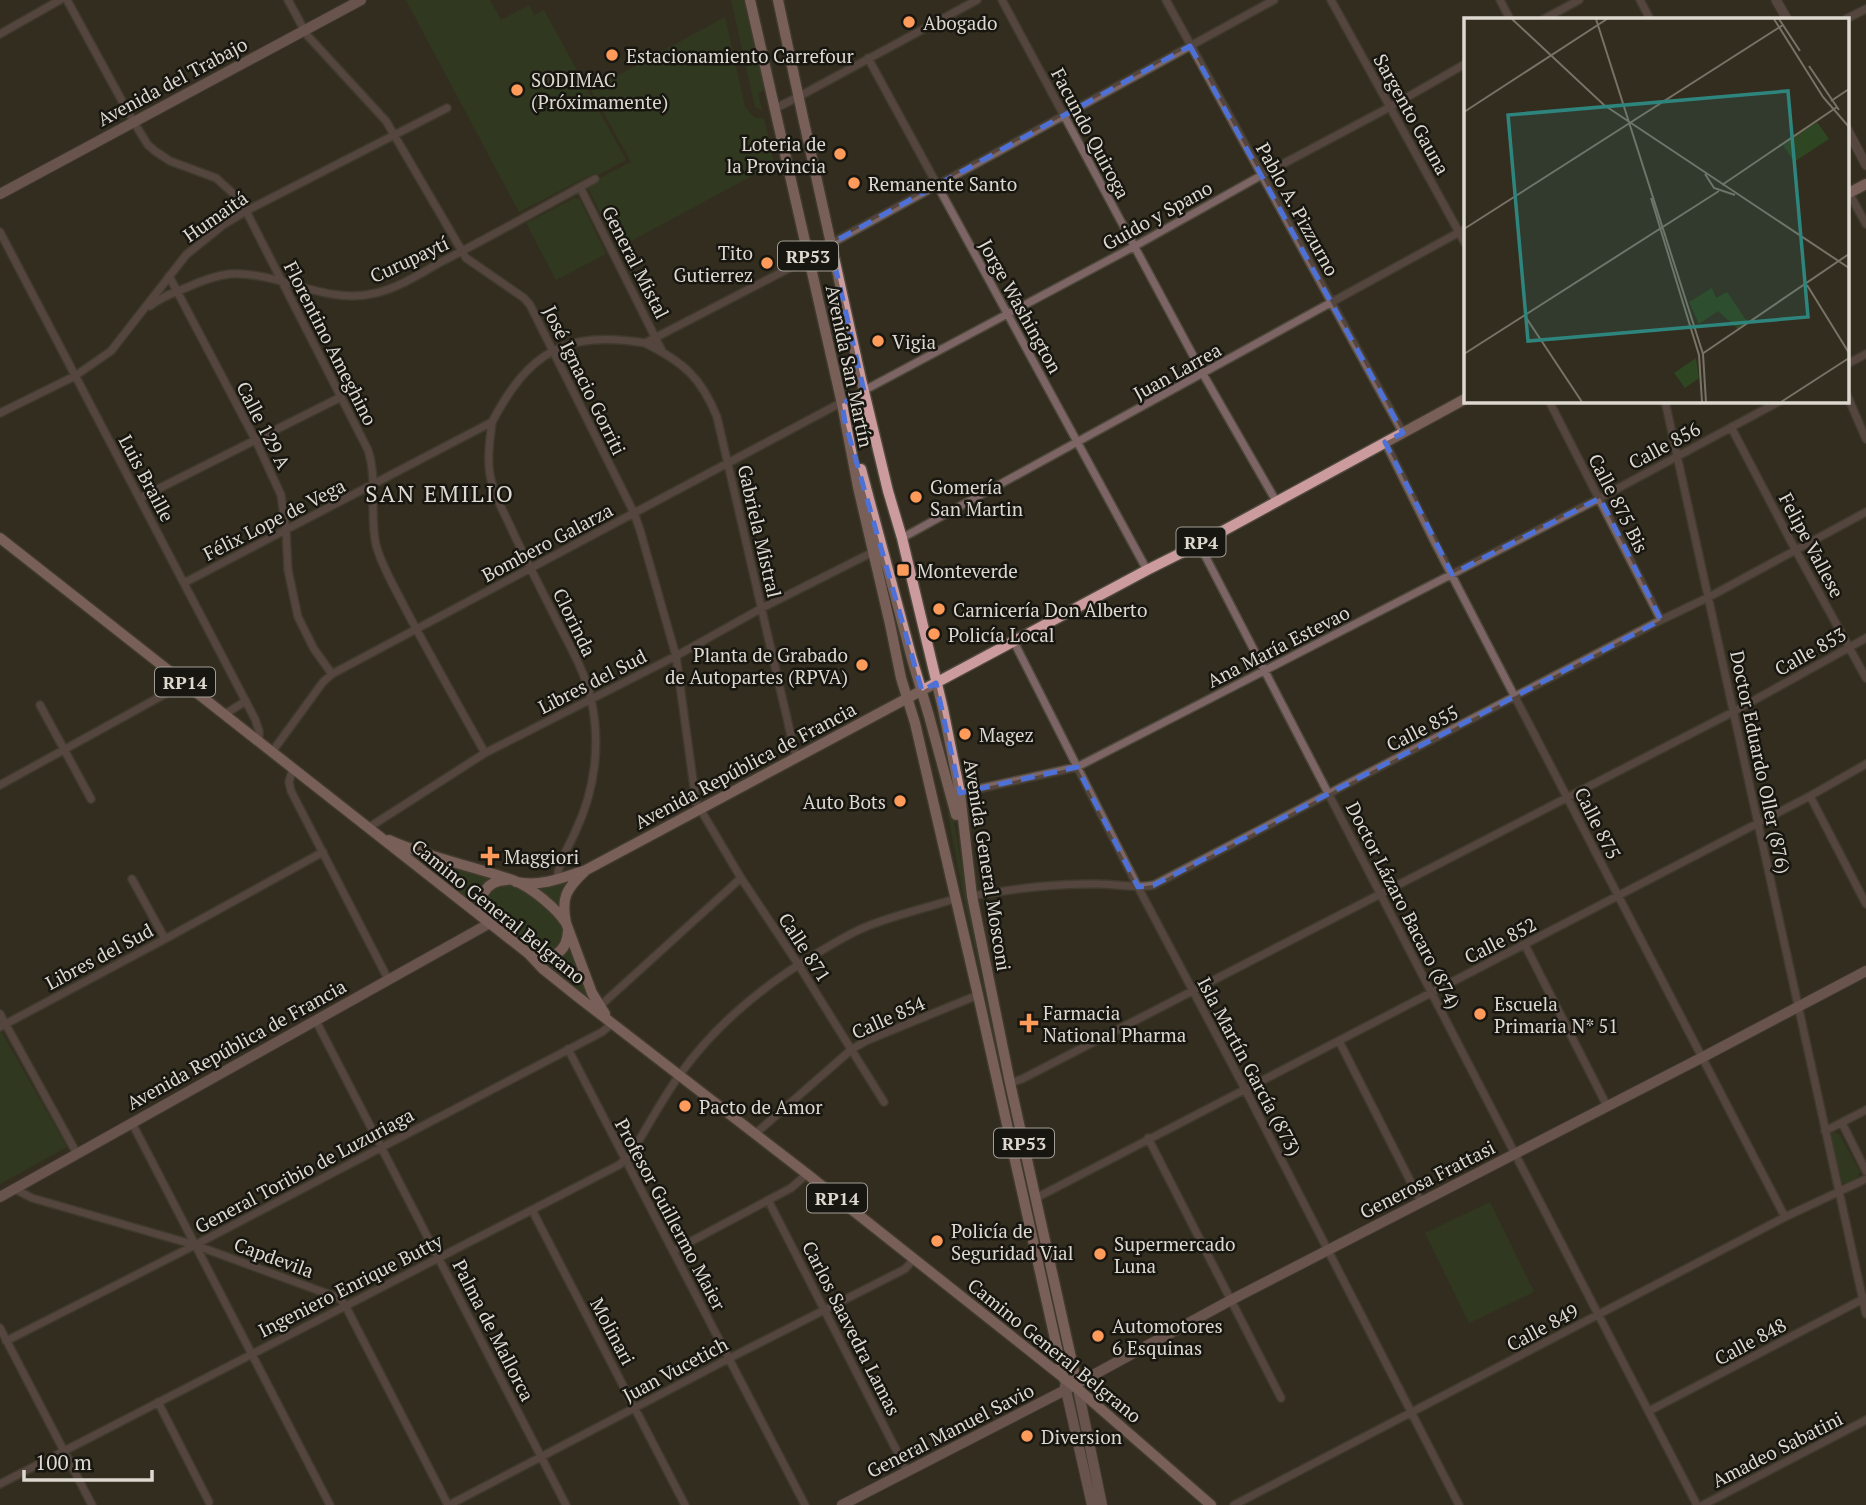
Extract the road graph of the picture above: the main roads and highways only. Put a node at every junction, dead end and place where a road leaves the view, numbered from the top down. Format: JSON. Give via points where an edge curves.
{"nodes":[{"id":1,"x":361,"y":0,"type":"edge"},
{"id":2,"x":750,"y":0,"type":"edge"},
{"id":3,"x":778,"y":0,"type":"edge"},
{"id":4,"x":1866,"y":184,"type":"edge"},
{"id":5,"x":1848,"y":193,"type":"edge"},
{"id":6,"x":0,"y":194,"type":"edge"},
{"id":7,"x":1464,"y":400,"type":"edge"},
{"id":8,"x":845,"y":422,"type":"junction"},
{"id":9,"x":0,"y":538,"type":"edge"},
{"id":10,"x":936,"y":683,"type":"junction"},
{"id":11,"x":922,"y":691,"type":"junction"},
{"id":12,"x":907,"y":698,"type":"junction"},
{"id":13,"x":368,"y":828,"type":"junction"},
{"id":14,"x":586,"y":870,"type":"junction"},
{"id":15,"x":513,"y":881,"type":"junction"},
{"id":16,"x":972,"y":896,"type":"junction"},
{"id":17,"x":488,"y":922,"type":"junction"},
{"id":18,"x":567,"y":926,"type":"junction"},
{"id":19,"x":529,"y":954,"type":"junction"},
{"id":20,"x":1866,"y":971,"type":"edge"},
{"id":21,"x":611,"y":1021,"type":"junction"},
{"id":22,"x":0,"y":1197,"type":"edge"},
{"id":23,"x":1071,"y":1386,"type":"junction"},
{"id":24,"x":842,"y":1505,"type":"edge"},
{"id":25,"x":1091,"y":1505,"type":"edge"},
{"id":26,"x":1102,"y":1505,"type":"edge"},
{"id":27,"x":1211,"y":1505,"type":"edge"}],
"edges":[{"from":1,"to":6,"type":"main road","name":"Avenida del Trabajo"},
{"from":2,"to":8,"type":"main road","name":"Avenida San Martín","number":"RP53"},
{"from":3,"to":10,"type":"main road","name":"Avenida San Martín","number":"RP53","via":[[864,392]]},
{"from":4,"to":5,"type":"main road"},
{"from":7,"to":10,"type":"main road","number":"RP4"},
{"from":8,"to":11,"type":"main road","number":"RP53"},
{"from":8,"to":12,"type":"main road","name":"Avenida San Martín","number":"RP53"},
{"from":9,"to":13,"type":"main road","name":"Camino General Belgrano","number":"RP14"},
{"from":10,"to":11,"type":"main road","number":"RP4"},
{"from":10,"to":16,"type":"main road","name":"Avenida General Mosconi","number":"RP53","via":[[960,793]]},
{"from":11,"to":12,"type":"main road","name":"Avenida República de Francia","number":"RP4"},
{"from":11,"to":16,"type":"main road","number":"RP53","via":[[954,805]]},
{"from":12,"to":14,"type":"main road","name":"Avenida República de Francia","number":"RP4"},
{"from":12,"to":23,"type":"main road","name":"Avenida General Mosconi","number":"RP53"},
{"from":13,"to":15,"type":"main road","name":"Camino General Belgrano","number":"RP14","via":[[404,846]]},
{"from":13,"to":17,"type":"main road","name":"Camino General Belgrano","number":"RP14"},
{"from":14,"to":15,"type":"main road","name":"Avenida República de Francia","number":"RP4","via":[[542,884]]},
{"from":14,"to":18,"type":"main road","name":"Avenida República de Francia","number":"RP4","via":[[567,890]]},
{"from":15,"to":17,"type":"main road","via":[[494,882],[485,891],[481,908]]},
{"from":15,"to":18,"type":"main road","name":"Camino General Belgrano","via":[[547,903]]},
{"from":16,"to":23,"type":"main road","name":"Avenida General Mosconi","number":"RP53"},
{"from":17,"to":19,"type":"main road","name":"Camino General Belgrano"},
{"from":17,"to":22,"type":"main road","name":"Avenida República de Francia"},
{"from":18,"to":19,"type":"main road","number":"RP4","via":[[561,951],[545,957]]},
{"from":18,"to":21,"type":"main road","name":"Camino General Belgrano","number":"RP14","via":[[592,993]]},
{"from":19,"to":21,"type":"main road","name":"Camino General Belgrano","number":"RP14","via":[[543,970]]},
{"from":20,"to":23,"type":"main road","name":"Generosa Frattasi"},
{"from":21,"to":23,"type":"main road","name":"Camino General Belgrano","number":"RP14"},
{"from":23,"to":24,"type":"main road","name":"General Manuel Savio"},
{"from":23,"to":25,"type":"main road","name":"Avenida General Mosconi"},
{"from":23,"to":26,"type":"main road","name":"Avenida General Mosconi"},
{"from":23,"to":27,"type":"main road","name":"Camino General Belgrano","number":"RP14"}]}
